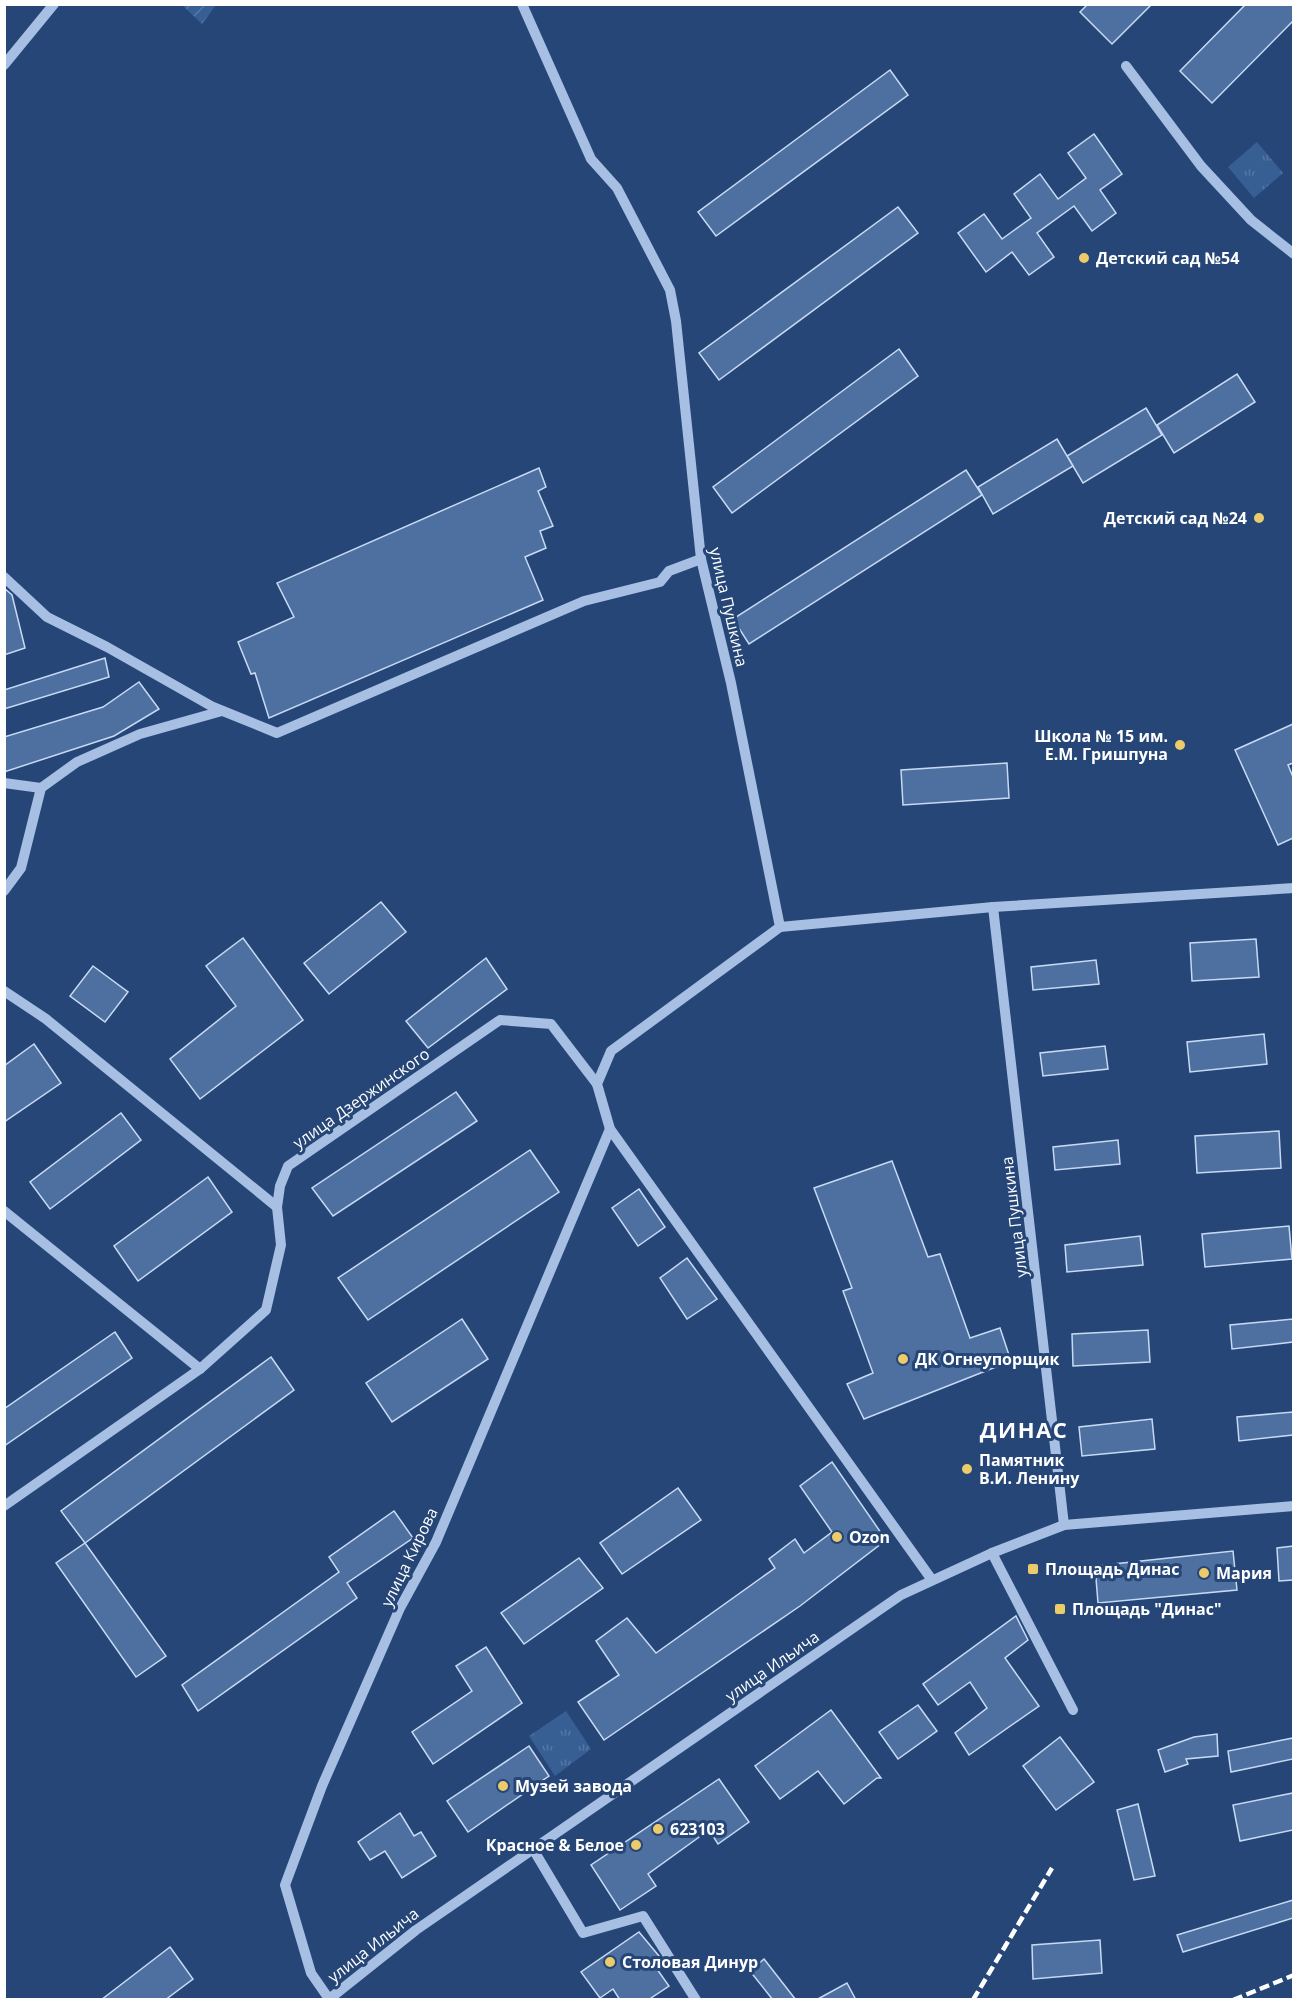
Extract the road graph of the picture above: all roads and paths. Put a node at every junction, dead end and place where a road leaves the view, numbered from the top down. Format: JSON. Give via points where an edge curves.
{"nodes":[{"id":1,"x":54,"y":4,"type":"edge"},
{"id":2,"x":522,"y":4,"type":"edge"},
{"id":3,"x":4,"y":65,"type":"edge"},
{"id":4,"x":1126,"y":66,"type":"dead end"},
{"id":5,"x":1293,"y":254,"type":"edge"},
{"id":6,"x":700,"y":560,"type":"junction"},
{"id":7,"x":4,"y":577,"type":"edge"},
{"id":8,"x":223,"y":711,"type":"junction"},
{"id":9,"x":4,"y":783,"type":"edge"},
{"id":10,"x":41,"y":788,"type":"junction"},
{"id":11,"x":1293,"y":888,"type":"edge"},
{"id":12,"x":4,"y":891,"type":"edge"},
{"id":13,"x":993,"y":907,"type":"junction"},
{"id":14,"x":780,"y":927,"type":"junction"},
{"id":15,"x":4,"y":991,"type":"edge"},
{"id":16,"x":597,"y":1084,"type":"junction"},
{"id":17,"x":610,"y":1129,"type":"junction"},
{"id":18,"x":277,"y":1207,"type":"junction"},
{"id":19,"x":4,"y":1212,"type":"edge"},
{"id":20,"x":200,"y":1369,"type":"junction"},
{"id":21,"x":4,"y":1506,"type":"edge"},
{"id":22,"x":1293,"y":1506,"type":"edge"},
{"id":23,"x":1064,"y":1525,"type":"junction"},
{"id":24,"x":992,"y":1552,"type":"junction"},
{"id":25,"x":932,"y":1580,"type":"junction"},
{"id":26,"x":1073,"y":1710,"type":"dead end"},
{"id":27,"x":532,"y":1849,"type":"junction"},
{"id":28,"x":329,"y":1999,"type":"edge"},
{"id":29,"x":696,"y":2000,"type":"edge"}],
"edges":[{"from":1,"to":3,"type":"street"},
{"from":2,"to":6,"type":"street","name":"улица Пушкина","via":[[591,159],[617,188],[670,290]]},
{"from":4,"to":5,"type":"street","via":[[1201,166],[1251,220]]},
{"from":6,"to":8,"type":"street","via":[[669,571],[660,582],[584,601],[277,733]]},
{"from":6,"to":14,"type":"street","name":"улица Пушкина","via":[[731,683]]},
{"from":7,"to":8,"type":"street","via":[[47,617]]},
{"from":8,"to":10,"type":"street","via":[[140,734],[77,762]]},
{"from":9,"to":10,"type":"street"},
{"from":10,"to":12,"type":"street","via":[[21,868]]},
{"from":11,"to":13,"type":"street"},
{"from":13,"to":14,"type":"street"},
{"from":13,"to":23,"type":"street","name":"улица Пушкина"},
{"from":14,"to":16,"type":"street","via":[[611,1051]]},
{"from":15,"to":18,"type":"street","via":[[46,1019]]},
{"from":16,"to":17,"type":"street"},
{"from":16,"to":18,"type":"street","name":"улица Дзержинского","via":[[551,1024],[500,1020],[288,1166]]},
{"from":17,"to":25,"type":"street"},
{"from":17,"to":28,"type":"street","name":"улица Кирова","via":[[436,1542],[400,1608],[321,1785],[285,1885],[311,1974]]},
{"from":18,"to":20,"type":"street","name":"улица Дзержинского","via":[[281,1245],[267,1310]]},
{"from":19,"to":20,"type":"street"},
{"from":20,"to":21,"type":"street","name":"улица Дзержинского"},
{"from":22,"to":23,"type":"street","name":"улица Ильича"},
{"from":23,"to":24,"type":"street","name":"улица Ильича"},
{"from":24,"to":25,"type":"street","name":"улица Ильича"},
{"from":24,"to":26,"type":"street"},
{"from":25,"to":27,"type":"street","name":"улица Ильича","via":[[893,1599]]},
{"from":27,"to":28,"type":"street","name":"улица Ильича","via":[[416,1930]]},
{"from":27,"to":29,"type":"street","via":[[583,1933],[643,1916]]}]}
